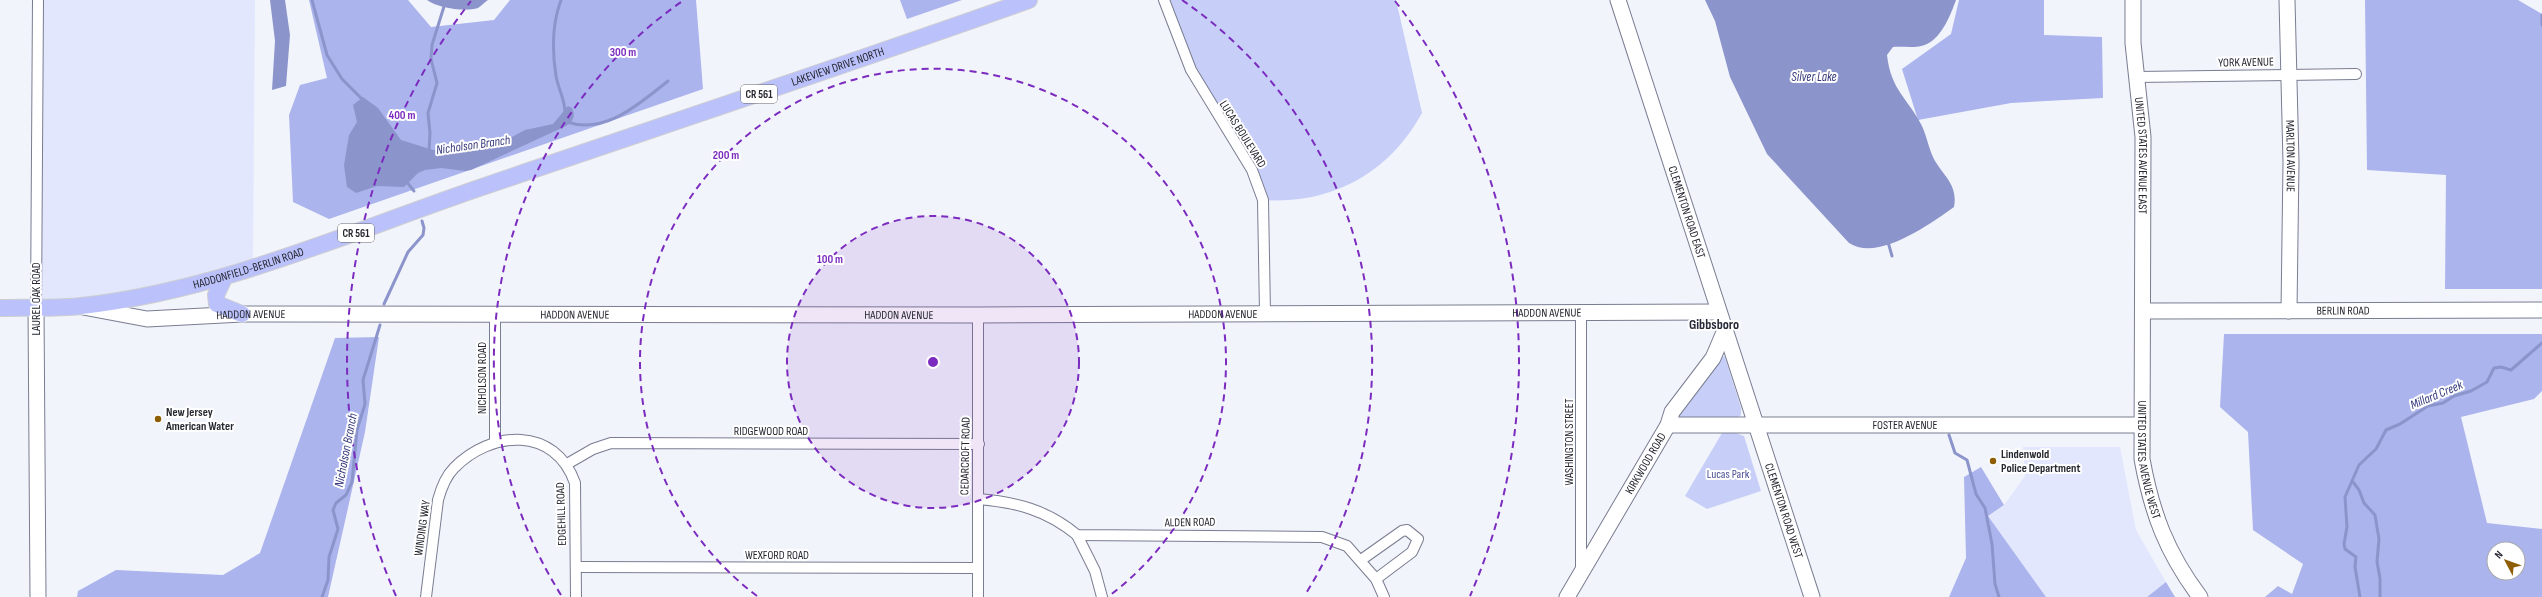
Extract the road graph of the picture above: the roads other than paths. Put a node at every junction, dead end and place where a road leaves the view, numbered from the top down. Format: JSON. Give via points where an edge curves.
{"nodes":[{"id":1,"x":38,"y":0,"type":"edge"},
{"id":2,"x":1029,"y":0,"type":"edge"},
{"id":3,"x":1164,"y":0,"type":"edge"},
{"id":4,"x":1618,"y":0,"type":"edge"},
{"id":5,"x":2133,"y":0,"type":"edge"},
{"id":6,"x":2287,"y":0,"type":"edge"},
{"id":7,"x":2356,"y":74,"type":"dead end"},
{"id":8,"x":2290,"y":75,"type":"junction"},
{"id":9,"x":2137,"y":76,"type":"junction"},
{"id":10,"x":488,"y":185,"type":"joint"},
{"id":11,"x":224,"y":278,"type":"junction"},
{"id":12,"x":80,"y":306,"type":"junction"},
{"id":13,"x":36,"y":307,"type":"junction"},
{"id":14,"x":0,"y":308,"type":"edge"},
{"id":15,"x":2542,"y":310,"type":"edge"},
{"id":16,"x":2144,"y":311,"type":"junction"},
{"id":17,"x":2289,"y":311,"type":"junction"},
{"id":18,"x":1719,"y":312,"type":"junction"},
{"id":19,"x":1265,"y":313,"type":"junction"},
{"id":20,"x":1581,"y":313,"type":"junction"},
{"id":21,"x":242,"y":314,"type":"junction"},
{"id":22,"x":495,"y":315,"type":"junction"},
{"id":23,"x":978,"y":315,"type":"junction"},
{"id":24,"x":1725,"y":330,"type":"junction"},
{"id":25,"x":1668,"y":425,"type":"junction"},
{"id":26,"x":1755,"y":425,"type":"junction"},
{"id":27,"x":2141,"y":425,"type":"junction"},
{"id":28,"x":495,"y":441,"type":"junction"},
{"id":29,"x":979,"y":444,"type":"junction"},
{"id":30,"x":567,"y":464,"type":"junction"},
{"id":31,"x":978,"y":499,"type":"junction"},
{"id":32,"x":1077,"y":536,"type":"junction"},
{"id":33,"x":1361,"y":560,"type":"junction"},
{"id":34,"x":576,"y":567,"type":"junction"},
{"id":35,"x":978,"y":568,"type":"junction"},
{"id":36,"x":1582,"y":572,"type":"junction"},
{"id":37,"x":1376,"y":579,"type":"junction"},
{"id":38,"x":38,"y":597,"type":"edge"},
{"id":39,"x":426,"y":597,"type":"edge"},
{"id":40,"x":576,"y":597,"type":"edge"},
{"id":41,"x":978,"y":597,"type":"edge"},
{"id":42,"x":1102,"y":597,"type":"edge"},
{"id":43,"x":1384,"y":597,"type":"edge"},
{"id":44,"x":1567,"y":597,"type":"edge"},
{"id":45,"x":1812,"y":597,"type":"edge"},
{"id":46,"x":2200,"y":597,"type":"edge"}],
"edges":[{"from":1,"to":13,"type":"street","name":"LAUREL OAK ROAD"},
{"from":2,"to":10,"type":"main road","name":"LAKEVIEW DRIVE NORTH","number":"CR 561"},
{"from":3,"to":19,"type":"street","name":"LUCAS BOULEVARD","via":[[1191,70],[1252,170],[1263,200]]},
{"from":4,"to":18,"type":"street","name":"CLEMENTON ROAD EAST"},
{"from":5,"to":9,"type":"street","name":"UNITED STATES AVENUE EAST","via":[[2133,43]]},
{"from":6,"to":8,"type":"street","name":"MARLTON AVENUE"},
{"from":7,"to":8,"type":"street","name":"YORK AVENUE"},
{"from":8,"to":9,"type":"street","name":"YORK AVENUE"},
{"from":8,"to":17,"type":"street","name":"MARLTON AVENUE"},
{"from":9,"to":16,"type":"street","name":"UNITED STATES AVENUE EAST","via":[[2143,137]]},
{"from":10,"to":11,"type":"main road","name":"HADDONFIELD-BERLIN ROAD","number":"CR 561"},
{"from":11,"to":12,"type":"main road","name":"HADDONFIELD-BERLIN ROAD","number":"CR 561"},
{"from":11,"to":21,"type":"main road","via":[[216,295],[217,304]]},
{"from":12,"to":13,"type":"main road","name":"HADDONFIELD-BERLIN ROAD","number":"CR 561"},
{"from":12,"to":21,"type":"street","name":"HADDON AVENUE","via":[[147,319]]},
{"from":13,"to":14,"type":"main road","name":"HADDONFIELD-BERLIN ROAD","number":"CR 561"},
{"from":13,"to":38,"type":"street","name":"LAUREL OAK ROAD"},
{"from":15,"to":17,"type":"street","name":"BERLIN ROAD"},
{"from":16,"to":17,"type":"street","name":"BERLIN ROAD"},
{"from":16,"to":27,"type":"street","name":"UNITED STATES AVENUE WEST"},
{"from":18,"to":20,"type":"street","name":"HADDON AVENUE"},
{"from":18,"to":24,"type":"street","name":"CLEMENTON ROAD EAST"},
{"from":19,"to":20,"type":"street","name":"HADDON AVENUE"},
{"from":19,"to":23,"type":"street","name":"HADDON AVENUE"},
{"from":20,"to":36,"type":"street","name":"WASHINGTON STREET"},
{"from":21,"to":22,"type":"street","name":"HADDON AVENUE"},
{"from":22,"to":23,"type":"street","name":"HADDON AVENUE"},
{"from":22,"to":28,"type":"street","name":"NICHOLSON ROAD"},
{"from":23,"to":29,"type":"street","name":"CEDARCROFT ROAD"},
{"from":24,"to":25,"type":"street","name":"KIRKWOOD ROAD","via":[[1713,358],[1672,412]]},
{"from":24,"to":26,"type":"street","name":"CLEMENTON ROAD EAST"},
{"from":25,"to":26,"type":"street","name":"FOSTER AVENUE"},
{"from":25,"to":36,"type":"street","name":"KIRKWOOD ROAD"},
{"from":26,"to":27,"type":"street","name":"FOSTER AVENUE"},
{"from":26,"to":45,"type":"street","name":"CLEMENTON ROAD WEST"},
{"from":27,"to":46,"type":"street","name":"UNITED STATES AVENUE WEST","via":[[2142,459],[2156,520],[2171,552]]},
{"from":28,"to":30,"type":"street","name":"EDGEHILL ROAD","via":[[509,439],[535,442],[550,449]]},
{"from":28,"to":39,"type":"street","name":"WINDING WAY","via":[[476,449],[453,468],[442,486]]},
{"from":29,"to":30,"type":"street","name":"RIDGEWOOD ROAD","via":[[611,443],[593,449]]},
{"from":29,"to":31,"type":"street","name":"CEDARCROFT ROAD"},
{"from":30,"to":34,"type":"street","name":"EDGEHILL ROAD","via":[[575,483]]},
{"from":31,"to":32,"type":"street","via":[[1027,506],[1054,518]]},
{"from":31,"to":35,"type":"street","name":"CEDARCROFT ROAD"},
{"from":32,"to":33,"type":"street","name":"ALDEN ROAD","via":[[1322,537],[1347,546]]},
{"from":32,"to":42,"type":"street","via":[[1095,571]]},
{"from":33,"to":37,"type":"street","name":"ALDEN ROAD"},
{"from":33,"to":37,"type":"street","via":[[1402,531],[1407,530],[1418,539],[1412,552]]},
{"from":34,"to":35,"type":"street","name":"WEXFORD ROAD"},
{"from":34,"to":40,"type":"street","name":"EDGEHILL ROAD"},
{"from":35,"to":41,"type":"street","name":"CEDARCROFT ROAD"},
{"from":36,"to":44,"type":"street","name":"KIRKWOOD ROAD"},
{"from":37,"to":43,"type":"street","name":"ALDEN ROAD"}]}
